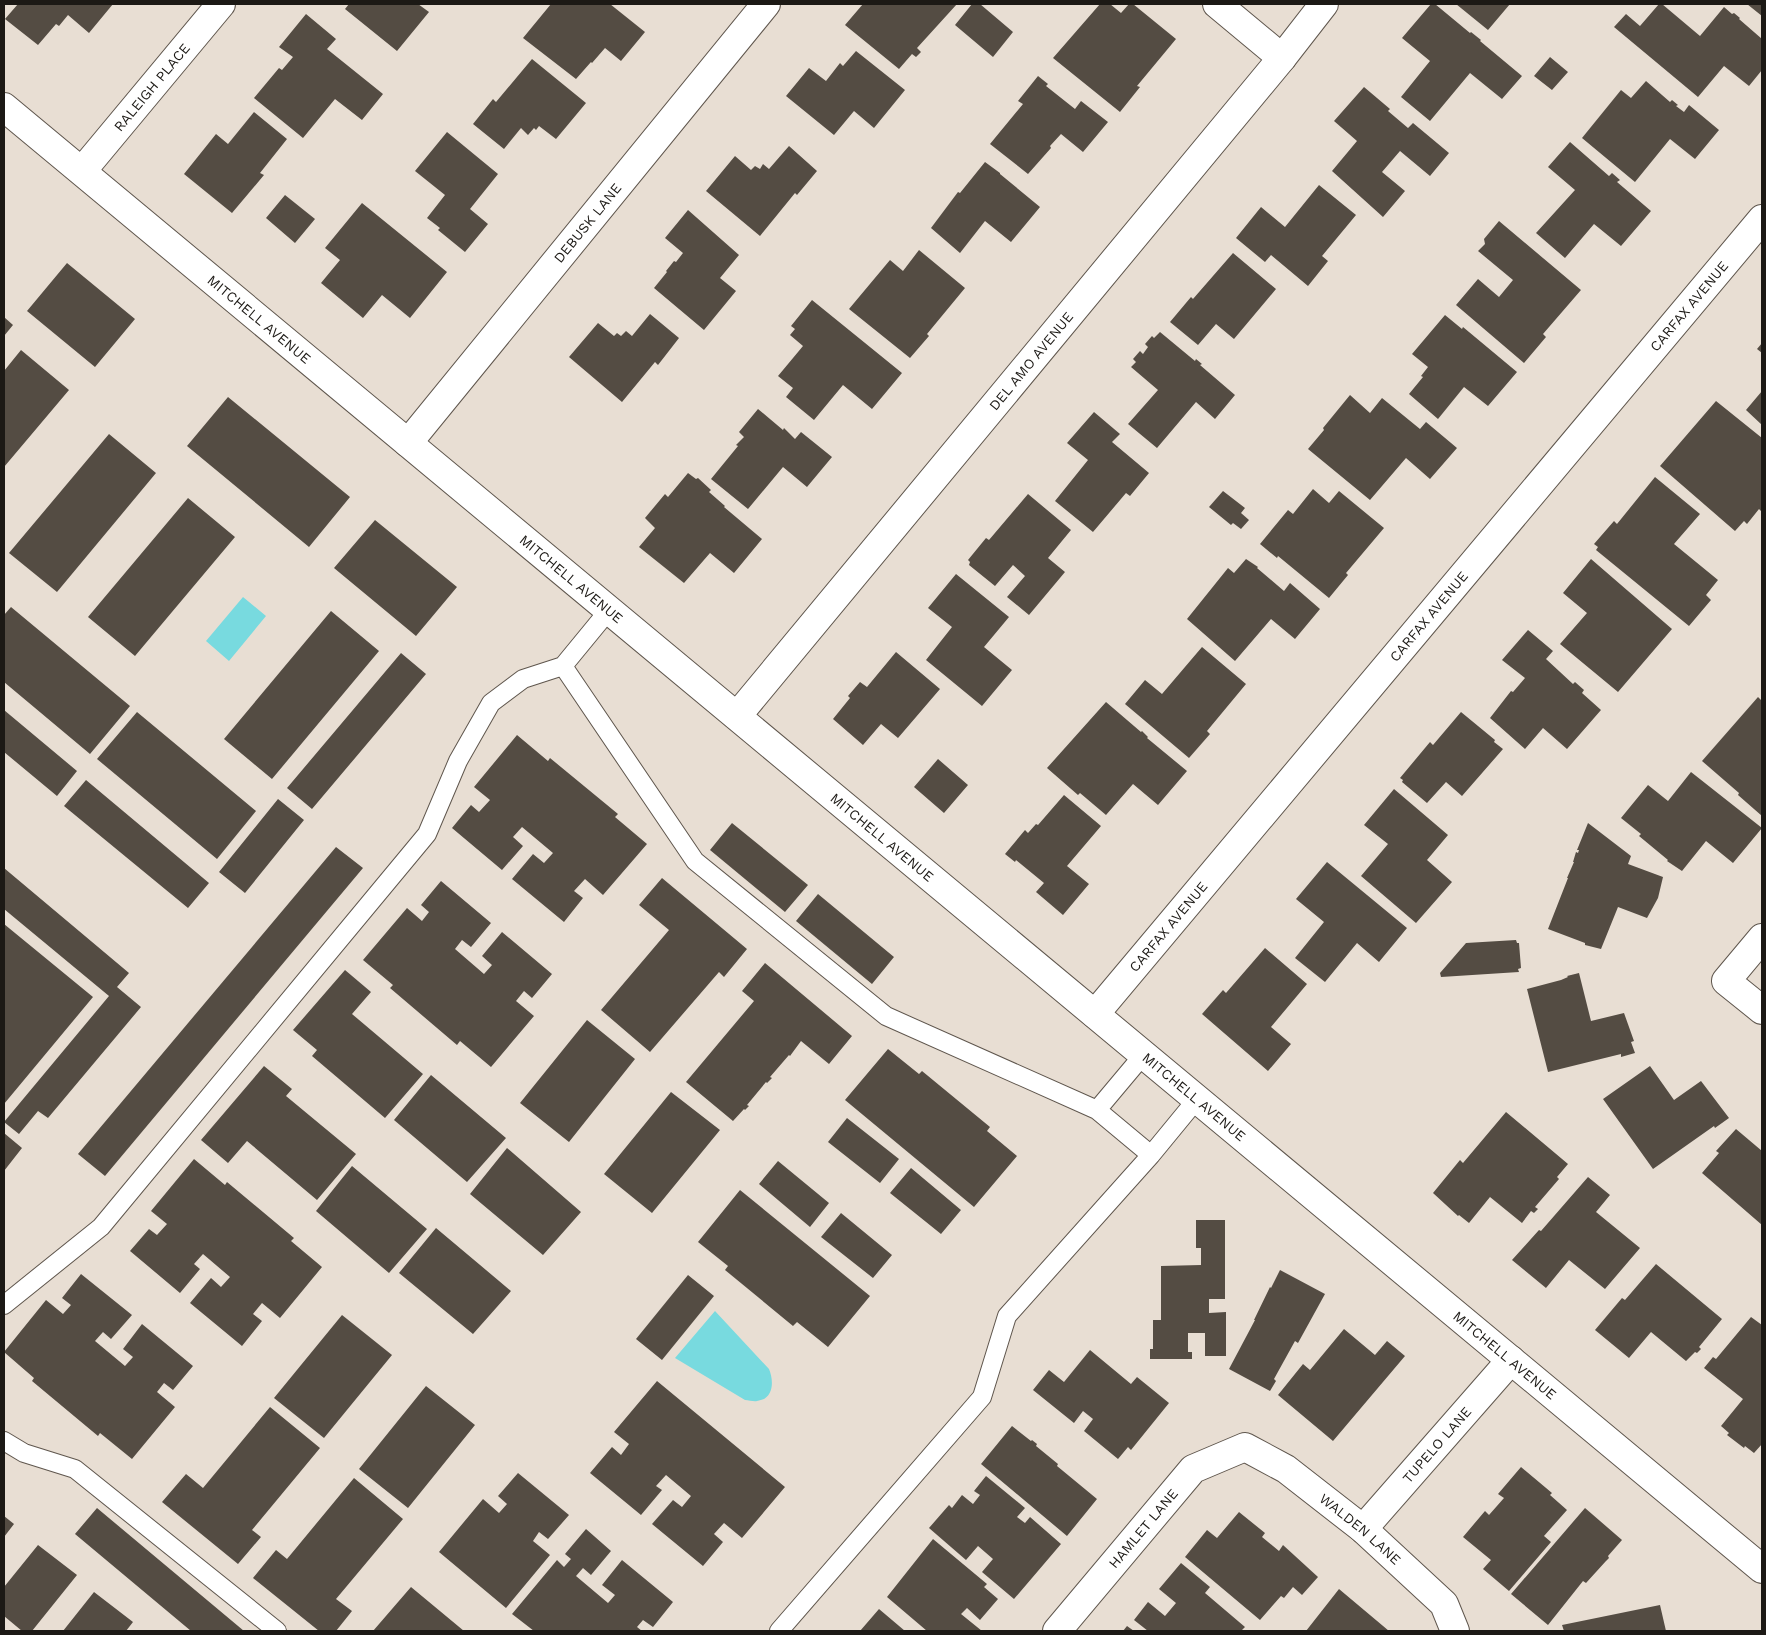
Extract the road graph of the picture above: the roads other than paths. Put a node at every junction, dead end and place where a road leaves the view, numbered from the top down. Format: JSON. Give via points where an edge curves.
{"nodes":[{"id":1,"x":221,"y":4,"type":"edge"},
{"id":2,"x":766,"y":4,"type":"edge"},
{"id":3,"x":1217,"y":4,"type":"edge"},
{"id":4,"x":1324,"y":4,"type":"edge"},
{"id":5,"x":1282,"y":58,"type":"junction"},
{"id":6,"x":4,"y":107,"type":"edge"},
{"id":7,"x":82,"y":171,"type":"junction"},
{"id":8,"x":1762,"y":219,"type":"edge"},
{"id":9,"x":408,"y":443,"type":"junction"},
{"id":10,"x":609,"y":610,"type":"junction"},
{"id":11,"x":563,"y":666,"type":"junction"},
{"id":12,"x":737,"y":716,"type":"junction"},
{"id":13,"x":1762,"y":938,"type":"edge"},
{"id":14,"x":1762,"y":1010,"type":"edge"},
{"id":15,"x":1095,"y":1014,"type":"junction"},
{"id":16,"x":1144,"y":1054,"type":"junction"},
{"id":17,"x":1197,"y":1098,"type":"junction"},
{"id":18,"x":1098,"y":1110,"type":"junction"},
{"id":19,"x":1151,"y":1155,"type":"junction"},
{"id":20,"x":4,"y":1305,"type":"edge"},
{"id":21,"x":1511,"y":1360,"type":"junction"},
{"id":22,"x":4,"y":1441,"type":"edge"},
{"id":23,"x":1245,"y":1447,"type":"joint"},
{"id":24,"x":1363,"y":1529,"type":"junction"},
{"id":25,"x":1762,"y":1569,"type":"edge"},
{"id":26,"x":277,"y":1631,"type":"edge"},
{"id":27,"x":779,"y":1631,"type":"edge"},
{"id":28,"x":1057,"y":1631,"type":"edge"},
{"id":29,"x":1455,"y":1631,"type":"edge"}],
"edges":[{"from":1,"to":7,"type":"street","name":"RALEIGH PLACE"},
{"from":2,"to":9,"type":"street","name":"DEBUSK LANE"},
{"from":3,"to":5,"type":"street"},
{"from":4,"to":5,"type":"street","name":"DEL AMO AVENUE"},
{"from":5,"to":12,"type":"street","name":"DEL AMO AVENUE"},
{"from":6,"to":7,"type":"street","name":"MITCHELL AVENUE"},
{"from":7,"to":9,"type":"street","name":"MITCHELL AVENUE"},
{"from":8,"to":15,"type":"street","name":"CARFAX AVENUE"},
{"from":9,"to":10,"type":"street","name":"MITCHELL AVENUE"},
{"from":10,"to":11,"type":"lane"},
{"from":10,"to":12,"type":"street","name":"MITCHELL AVENUE"},
{"from":11,"to":18,"type":"lane","via":[[695,861],[886,1016]]},
{"from":11,"to":20,"type":"lane","via":[[523,679],[491,704],[458,761],[426,834],[101,1227]]},
{"from":12,"to":15,"type":"street","name":"MITCHELL AVENUE"},
{"from":13,"to":14,"type":"street","via":[[1726,981]]},
{"from":15,"to":16,"type":"street","name":"MITCHELL AVENUE"},
{"from":16,"to":17,"type":"street","name":"MITCHELL AVENUE"},
{"from":16,"to":18,"type":"lane"},
{"from":17,"to":19,"type":"lane"},
{"from":17,"to":21,"type":"street","name":"MITCHELL AVENUE"},
{"from":18,"to":19,"type":"lane"},
{"from":19,"to":27,"type":"lane","via":[[1007,1316],[982,1397]]},
{"from":21,"to":24,"type":"street","name":"TUPELO LANE"},
{"from":21,"to":25,"type":"street","name":"MITCHELL AVENUE"},
{"from":22,"to":26,"type":"lane","via":[[24,1453],[75,1469]]},
{"from":23,"to":24,"type":"street","name":"WALDEN LANE","via":[[1286,1469]]},
{"from":23,"to":28,"type":"street","name":"HAMLET LANE","via":[[1193,1469]]},
{"from":24,"to":29,"type":"street","name":"WALDEN LANE","via":[[1444,1604]]}]}
